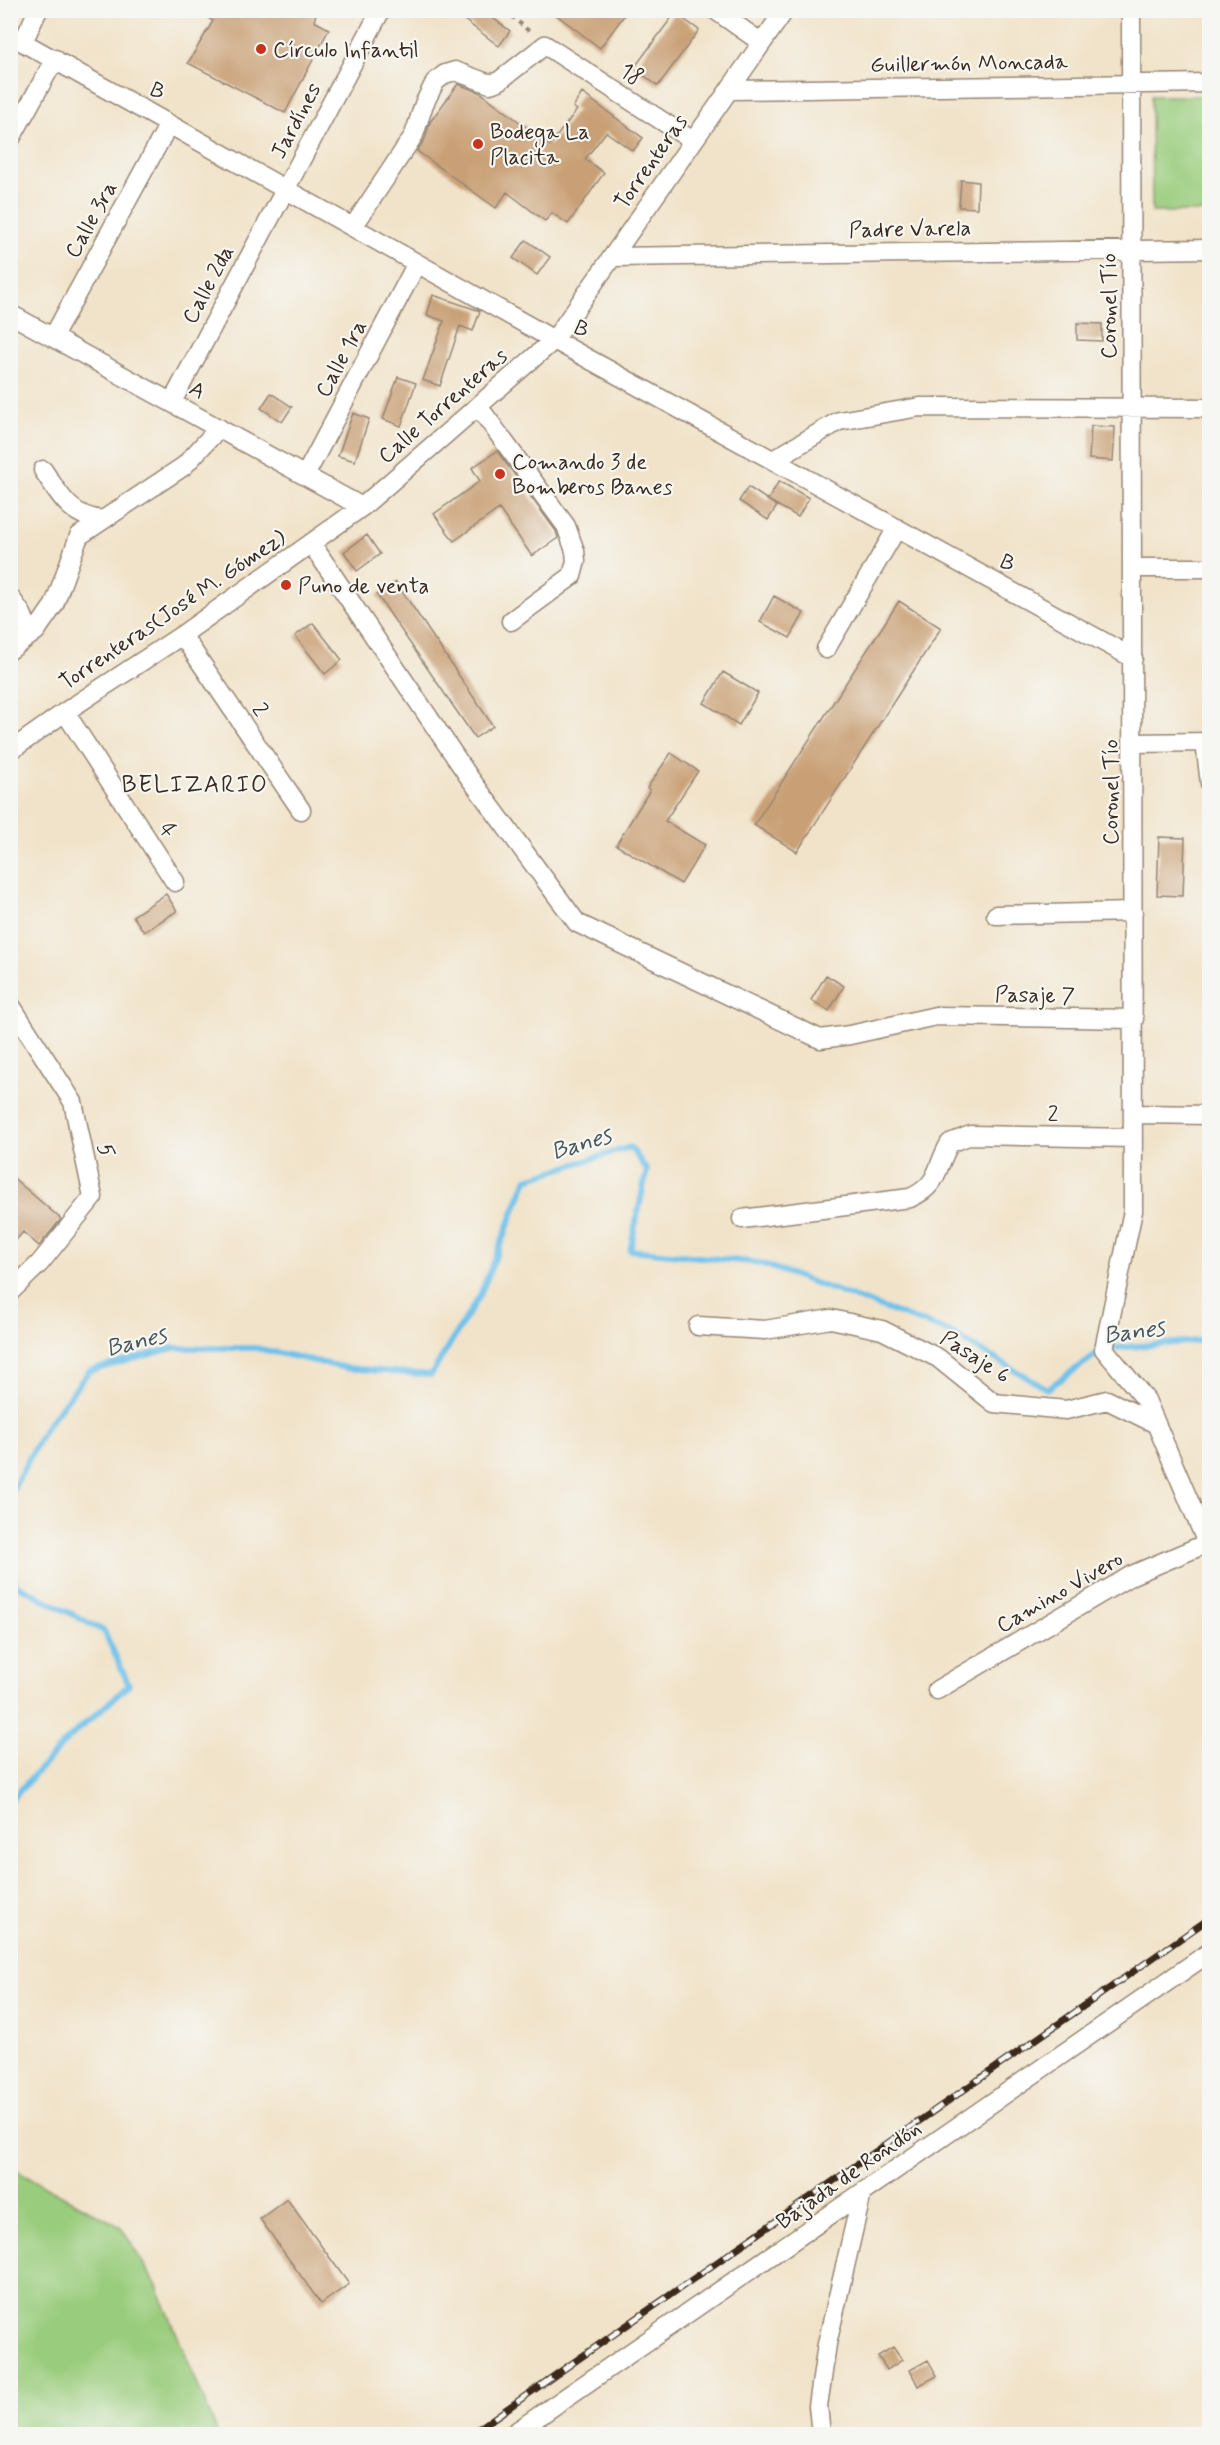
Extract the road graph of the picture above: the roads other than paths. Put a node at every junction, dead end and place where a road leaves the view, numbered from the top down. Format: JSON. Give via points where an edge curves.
{"nodes":[{"id":1,"x":38,"y":10,"type":"edge"},
{"id":2,"x":381,"y":10,"type":"edge"},
{"id":3,"x":715,"y":10,"type":"edge"},
{"id":4,"x":785,"y":10,"type":"edge"},
{"id":5,"x":1131,"y":10,"type":"edge"},
{"id":6,"x":17,"y":38,"type":"edge"},
{"id":7,"x":762,"y":43,"type":"junction"},
{"id":8,"x":55,"y":59,"type":"junction"},
{"id":9,"x":1209,"y":83,"type":"edge"},
{"id":10,"x":1131,"y":84,"type":"junction"},
{"id":11,"x":730,"y":90,"type":"junction"},
{"id":12,"x":169,"y":124,"type":"junction"},
{"id":13,"x":10,"y":140,"type":"edge"},
{"id":14,"x":693,"y":141,"type":"junction"},
{"id":15,"x":286,"y":189,"type":"junction"},
{"id":16,"x":353,"y":227,"type":"junction"},
{"id":17,"x":1132,"y":249,"type":"junction"},
{"id":18,"x":1209,"y":249,"type":"edge"},
{"id":19,"x":612,"y":257,"type":"junction"},
{"id":20,"x":417,"y":263,"type":"junction"},
{"id":21,"x":10,"y":314,"type":"edge"},
{"id":22,"x":53,"y":338,"type":"junction"},
{"id":23,"x":554,"y":340,"type":"junction"},
{"id":24,"x":172,"y":402,"type":"junction"},
{"id":25,"x":478,"y":406,"type":"junction"},
{"id":26,"x":1132,"y":408,"type":"junction"},
{"id":27,"x":1209,"y":408,"type":"edge"},
{"id":28,"x":219,"y":428,"type":"junction"},
{"id":29,"x":773,"y":460,"type":"junction"},
{"id":30,"x":43,"y":471,"type":"dead end"},
{"id":31,"x":305,"y":476,"type":"junction"},
{"id":32,"x":362,"y":507,"type":"junction"},
{"id":33,"x":103,"y":520,"type":"junction"},
{"id":34,"x":897,"y":528,"type":"junction"},
{"id":35,"x":311,"y":543,"type":"junction"},
{"id":36,"x":1133,"y":568,"type":"junction"},
{"id":37,"x":1209,"y":568,"type":"edge"},
{"id":38,"x":10,"y":597,"type":"edge"},
{"id":39,"x":511,"y":621,"type":"dead end"},
{"id":40,"x":31,"y":635,"type":"junction"},
{"id":41,"x":182,"y":635,"type":"junction"},
{"id":42,"x":826,"y":649,"type":"dead end"},
{"id":43,"x":10,"y":650,"type":"edge"},
{"id":44,"x":1133,"y":658,"type":"junction"},
{"id":45,"x":64,"y":711,"type":"junction"},
{"id":46,"x":1134,"y":742,"type":"junction"},
{"id":47,"x":1207,"y":742,"type":"edge"},
{"id":48,"x":10,"y":751,"type":"edge"},
{"id":49,"x":1209,"y":784,"type":"edge"},
{"id":50,"x":301,"y":810,"type":"dead end"},
{"id":51,"x":175,"y":882,"type":"dead end"},
{"id":52,"x":1134,"y":912,"type":"junction"},
{"id":53,"x":996,"y":915,"type":"dead end"},
{"id":54,"x":10,"y":1004,"type":"edge"},
{"id":55,"x":1134,"y":1019,"type":"junction"},
{"id":56,"x":1133,"y":1114,"type":"junction"},
{"id":57,"x":1209,"y":1115,"type":"edge"},
{"id":58,"x":1133,"y":1138,"type":"junction"},
{"id":59,"x":742,"y":1219,"type":"dead end"},
{"id":60,"x":10,"y":1292,"type":"edge"},
{"id":61,"x":698,"y":1326,"type":"dead end"},
{"id":62,"x":1156,"y":1424,"type":"junction"},
{"id":63,"x":1208,"y":1542,"type":"edge"},
{"id":64,"x":937,"y":1689,"type":"dead end"},
{"id":65,"x":1209,"y":1952,"type":"edge"},
{"id":66,"x":862,"y":2193,"type":"junction"},
{"id":67,"x":513,"y":2434,"type":"edge"},
{"id":68,"x":821,"y":2434,"type":"edge"}],
"edges":[{"from":1,"to":6,"type":"street"},
{"from":2,"to":15,"type":"street","name":"Jardínes"},
{"from":3,"to":7,"type":"street"},
{"from":4,"to":7,"type":"street","name":"Torrenteras"},
{"from":5,"to":10,"type":"street","name":"Coronel Tío"},
{"from":6,"to":8,"type":"street","name":"B"},
{"from":7,"to":11,"type":"street","name":"Torrenteras"},
{"from":8,"to":12,"type":"street","name":"B"},
{"from":8,"to":13,"type":"street"},
{"from":9,"to":10,"type":"street","name":"Guillermón Moncada"},
{"from":10,"to":11,"type":"street","name":"Guillermón Moncada"},
{"from":10,"to":17,"type":"street","name":"Coronel Tío"},
{"from":11,"to":14,"type":"street","name":"Torrenteras"},
{"from":12,"to":15,"type":"street","name":"B"},
{"from":12,"to":22,"type":"street","name":"Calle 3ra"},
{"from":14,"to":16,"type":"street","name":"18","via":[[545,45],[499,81],[490,84],[455,72],[435,82],[414,135]]},
{"from":14,"to":19,"type":"street","name":"Torrenteras"},
{"from":15,"to":16,"type":"street","name":"B"},
{"from":15,"to":24,"type":"street","name":"Calle 2da"},
{"from":16,"to":20,"type":"street","name":"B"},
{"from":17,"to":18,"type":"street","name":"Padre Varela"},
{"from":17,"to":19,"type":"street","name":"Padre Varela"},
{"from":17,"to":26,"type":"street","name":"Coronel Tío"},
{"from":19,"to":23,"type":"street","name":"Torrenteras"},
{"from":20,"to":23,"type":"street","name":"B"},
{"from":20,"to":31,"type":"street","name":"Calle 1ra"},
{"from":21,"to":22,"type":"street","name":"A"},
{"from":22,"to":24,"type":"street","name":"A"},
{"from":23,"to":25,"type":"street","name":"Calle Torrenteras"},
{"from":23,"to":29,"type":"street","name":"B"},
{"from":24,"to":28,"type":"street","name":"A"},
{"from":25,"to":32,"type":"street","name":"Calle Torrenteras"},
{"from":25,"to":39,"type":"street","via":[[566,526],[576,561],[572,576]]},
{"from":26,"to":27,"type":"street"},
{"from":26,"to":29,"type":"street","via":[[920,407],[839,421]]},
{"from":26,"to":36,"type":"street","name":"Coronel Tío"},
{"from":28,"to":31,"type":"street","name":"A"},
{"from":28,"to":33,"type":"street","via":[[184,466]]},
{"from":29,"to":34,"type":"street","name":"B"},
{"from":30,"to":33,"type":"street","via":[[77,514]]},
{"from":31,"to":32,"type":"street","name":"A"},
{"from":32,"to":35,"type":"street","name":"Torrenteras(José M. Gómez)"},
{"from":33,"to":40,"type":"street","via":[[79,536],[54,605]]},
{"from":34,"to":42,"type":"street"},
{"from":34,"to":44,"type":"street","name":"B"},
{"from":35,"to":41,"type":"street","name":"Torrenteras(José M. Gómez)"},
{"from":35,"to":55,"type":"street","name":"Pasaje 7","via":[[469,777],[577,923],[820,1039],[936,1016]]},
{"from":36,"to":37,"type":"street"},
{"from":36,"to":44,"type":"street","name":"Coronel Tío"},
{"from":38,"to":40,"type":"street"},
{"from":40,"to":43,"type":"street"},
{"from":41,"to":45,"type":"street","name":"Torrenteras(José M. Gómez)"},
{"from":41,"to":50,"type":"street","name":"2"},
{"from":44,"to":46,"type":"street","name":"Coronel Tío"},
{"from":45,"to":48,"type":"street","name":"Torrenteras(José M. Gómez)"},
{"from":45,"to":51,"type":"street","name":"4"},
{"from":46,"to":47,"type":"street"},
{"from":46,"to":52,"type":"street","name":"Coronel Tío"},
{"from":47,"to":49,"type":"street"},
{"from":52,"to":53,"type":"street"},
{"from":52,"to":55,"type":"street","name":"Coronel Tío"},
{"from":54,"to":60,"type":"street","name":"5","via":[[73,1102],[93,1197],[40,1263]]},
{"from":55,"to":56,"type":"street","name":"Coronel Tío"},
{"from":56,"to":57,"type":"street"},
{"from":56,"to":58,"type":"street","name":"Coronel Tío"},
{"from":58,"to":59,"type":"street","name":"2","via":[[971,1135],[950,1143],[934,1179],[924,1192],[910,1198]]},
{"from":58,"to":62,"type":"street","name":"Coronel Tío","via":[[1133,1211],[1104,1349],[1146,1400]]},
{"from":61,"to":62,"type":"street","name":"Pasaje 6","via":[[765,1330],[831,1319],[882,1330],[938,1358],[994,1402],[1066,1410],[1107,1401]]},
{"from":62,"to":63,"type":"street","name":"Coronel Tío"},
{"from":63,"to":64,"type":"street","name":"Camino Vivero","via":[[1132,1575]]},
{"from":65,"to":66,"type":"street","name":"Bajada de Rondón"},
{"from":66,"to":67,"type":"street","name":"Bajada de Rondón"},
{"from":66,"to":68,"type":"street","via":[[827,2344],[818,2406]]}]}
